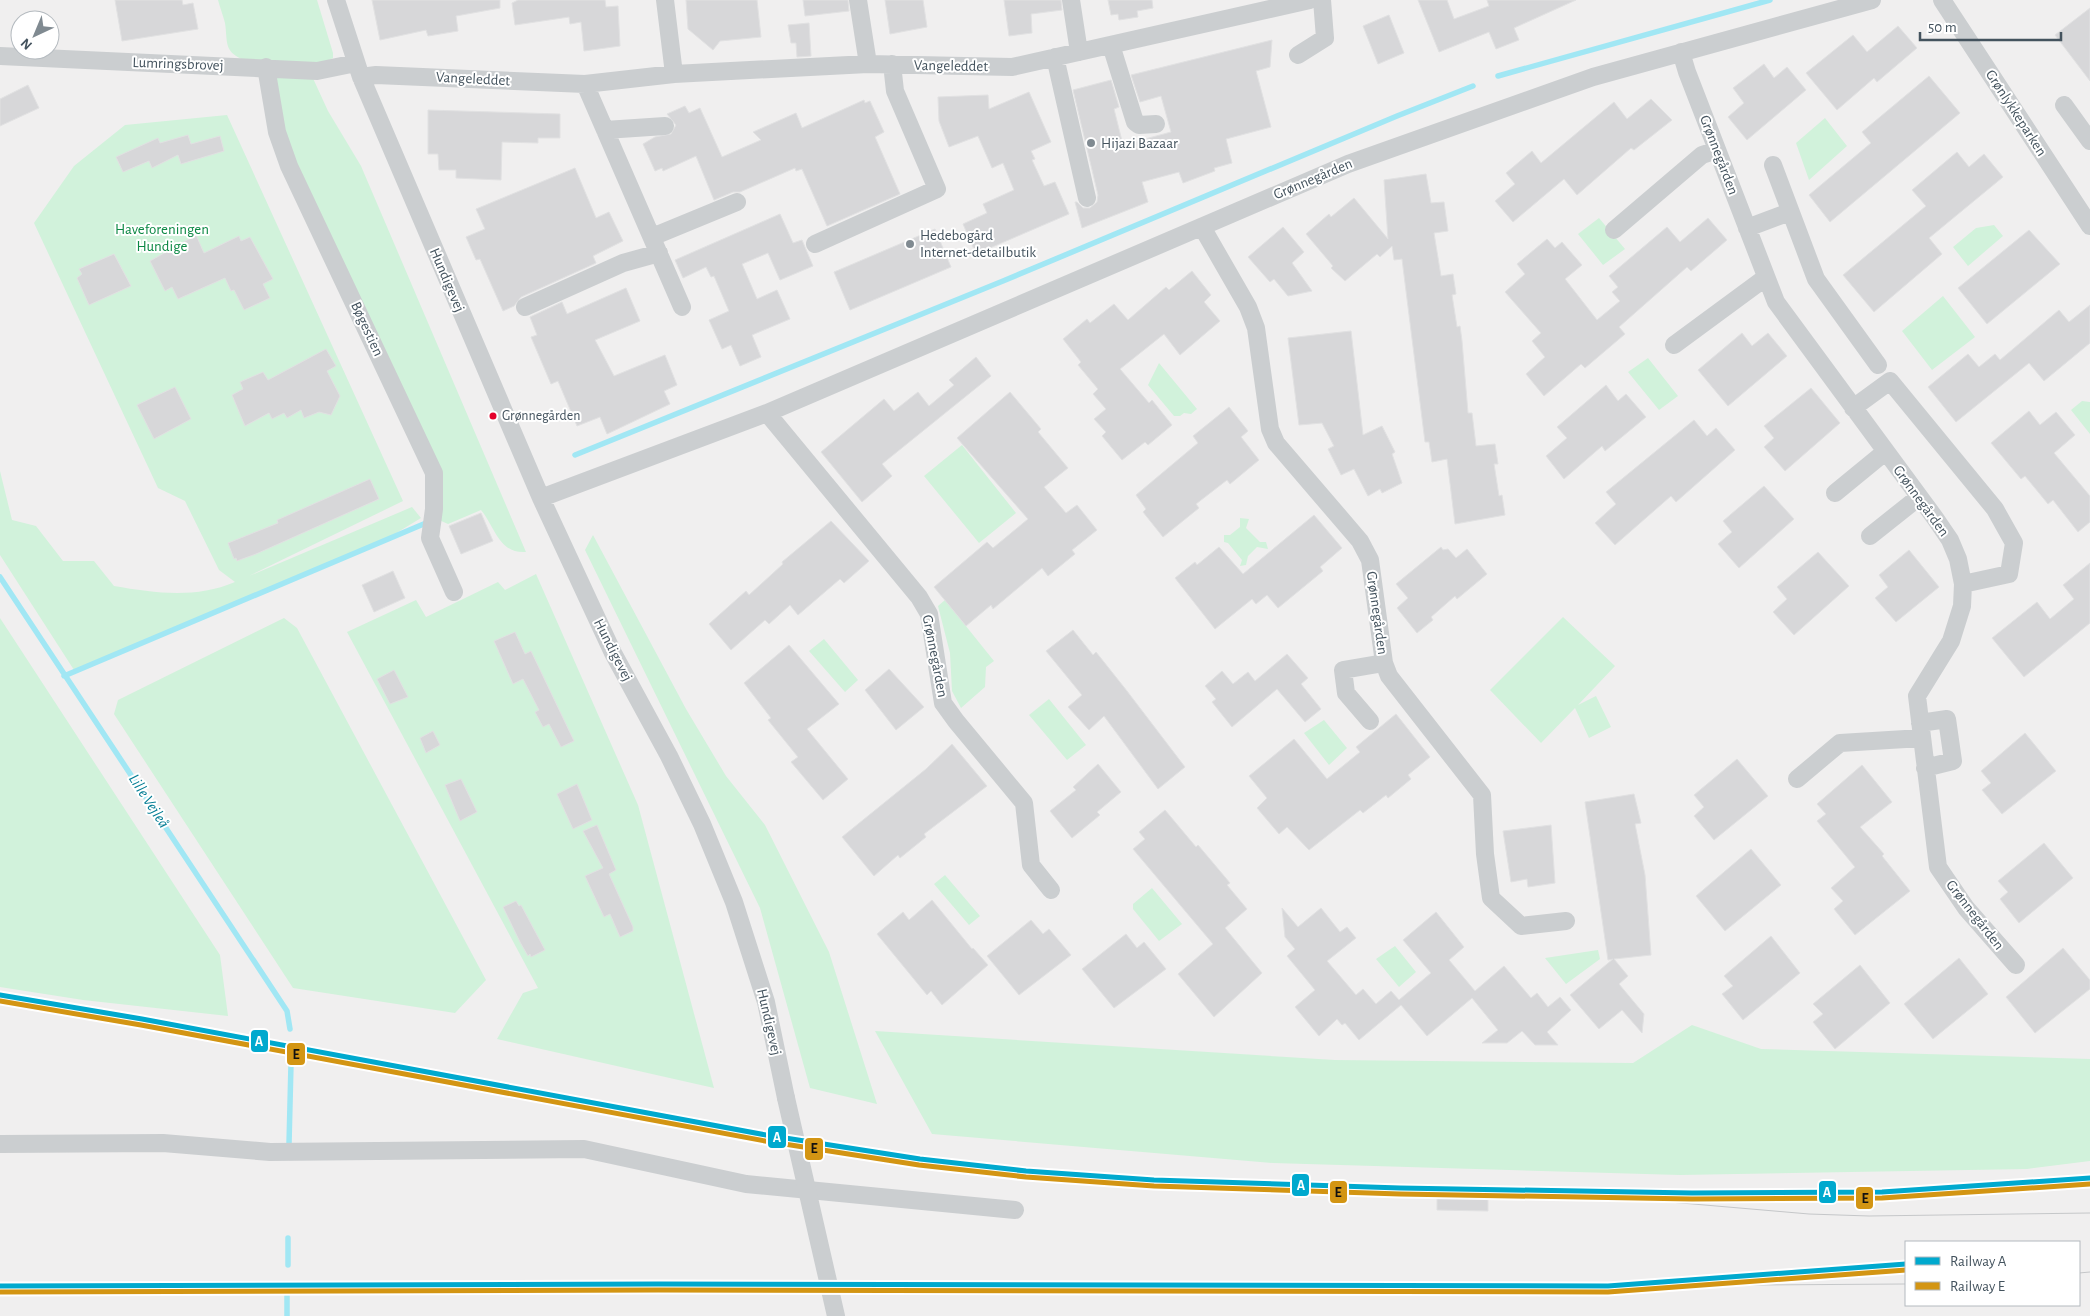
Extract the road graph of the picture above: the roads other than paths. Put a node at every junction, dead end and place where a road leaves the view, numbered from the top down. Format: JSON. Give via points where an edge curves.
{"nodes":[{"id":1,"x":336,"y":0,"type":"edge"},
{"id":2,"x":664,"y":0,"type":"edge"},
{"id":3,"x":858,"y":0,"type":"edge"},
{"id":4,"x":1072,"y":0,"type":"edge"},
{"id":5,"x":1310,"y":0,"type":"edge"},
{"id":6,"x":1322,"y":0,"type":"edge"},
{"id":7,"x":1872,"y":0,"type":"edge"},
{"id":8,"x":1942,"y":0,"type":"edge"},
{"id":9,"x":1111,"y":45,"type":"junction"},
{"id":10,"x":1079,"y":52,"type":"junction"},
{"id":11,"x":1681,"y":52,"type":"junction"},
{"id":12,"x":0,"y":56,"type":"edge"},
{"id":13,"x":1298,"y":56,"type":"dead end"},
{"id":14,"x":1055,"y":57,"type":"junction"},
{"id":15,"x":868,"y":64,"type":"junction"},
{"id":16,"x":892,"y":64,"type":"junction"},
{"id":17,"x":266,"y":67,"type":"junction"},
{"id":18,"x":359,"y":70,"type":"junction"},
{"id":19,"x":674,"y":74,"type":"junction"},
{"id":20,"x":585,"y":84,"type":"junction"},
{"id":21,"x":2064,"y":105,"type":"dead end"},
{"id":22,"x":1156,"y":124,"type":"dead end"},
{"id":23,"x":665,"y":126,"type":"dead end"},
{"id":24,"x":605,"y":130,"type":"junction"},
{"id":25,"x":2090,"y":141,"type":"edge"},
{"id":26,"x":1717,"y":150,"type":"junction"},
{"id":27,"x":1773,"y":165,"type":"dead end"},
{"id":28,"x":1087,"y":198,"type":"dead end"},
{"id":29,"x":737,"y":202,"type":"dead end"},
{"id":30,"x":1790,"y":212,"type":"junction"},
{"id":31,"x":2090,"y":226,"type":"edge"},
{"id":32,"x":1202,"y":227,"type":"junction"},
{"id":33,"x":1747,"y":228,"type":"junction"},
{"id":34,"x":1614,"y":230,"type":"dead end"},
{"id":35,"x":815,"y":244,"type":"dead end"},
{"id":36,"x":655,"y":245,"type":"junction"},
{"id":37,"x":1766,"y":278,"type":"junction"},
{"id":38,"x":682,"y":307,"type":"dead end"},
{"id":39,"x":525,"y":308,"type":"dead end"},
{"id":40,"x":1674,"y":345,"type":"dead end"},
{"id":41,"x":1878,"y":364,"type":"dead end"},
{"id":42,"x":1853,"y":408,"type":"junction"},
{"id":43,"x":768,"y":413,"type":"junction"},
{"id":44,"x":1885,"y":452,"type":"junction"},
{"id":45,"x":1836,"y":493,"type":"dead end"},
{"id":46,"x":1919,"y":497,"type":"junction"},
{"id":47,"x":541,"y":498,"type":"junction"},
{"id":48,"x":1870,"y":536,"type":"dead end"},
{"id":49,"x":1963,"y":584,"type":"junction"},
{"id":50,"x":454,"y":592,"type":"dead end"},
{"id":51,"x":1384,"y":663,"type":"junction"},
{"id":52,"x":1370,"y":721,"type":"dead end"},
{"id":53,"x":1921,"y":731,"type":"junction"},
{"id":54,"x":1925,"y":768,"type":"junction"},
{"id":55,"x":1797,"y":779,"type":"dead end"},
{"id":56,"x":1052,"y":890,"type":"dead end"},
{"id":57,"x":1566,"y":921,"type":"dead end"},
{"id":58,"x":2016,"y":965,"type":"dead end"},
{"id":59,"x":0,"y":1144,"type":"edge"},
{"id":60,"x":1015,"y":1210,"type":"dead end"},
{"id":61,"x":836,"y":1316,"type":"edge"}],
"edges":[{"from":1,"to":18,"type":"street","name":"Hundigevej"},
{"from":2,"to":19,"type":"street"},
{"from":3,"to":15,"type":"street"},
{"from":4,"to":10,"type":"street"},
{"from":5,"to":9,"type":"street","name":"Vangeleddet"},
{"from":6,"to":13,"type":"street","via":[[1325,38]]},
{"from":7,"to":11,"type":"street","name":"Grønnegården"},
{"from":8,"to":31,"type":"street","name":"Grønlykkeparken"},
{"from":9,"to":10,"type":"street","name":"Vangeleddet"},
{"from":9,"to":22,"type":"street","via":[[1135,122],[1139,125]]},
{"from":10,"to":14,"type":"street","name":"Vangeleddet"},
{"from":11,"to":26,"type":"street","name":"Grønnegården"},
{"from":11,"to":32,"type":"street","name":"Grønnegården","via":[[1593,77],[1348,164]]},
{"from":12,"to":17,"type":"street","name":"Lumringsbrovej"},
{"from":14,"to":16,"type":"street","name":"Vangeleddet","via":[[1012,67]]},
{"from":14,"to":28,"type":"street"},
{"from":15,"to":16,"type":"street","name":"Vangeleddet"},
{"from":15,"to":19,"type":"street","name":"Vangeleddet"},
{"from":16,"to":35,"type":"street","via":[[895,91],[937,189]]},
{"from":17,"to":18,"type":"street","name":"Lumringsbrovej"},
{"from":17,"to":50,"type":"street","name":"Bøgestien","via":[[277,132],[289,166],[434,473],[430,538]]},
{"from":18,"to":20,"type":"street","name":"Vangeleddet","via":[[376,75]]},
{"from":18,"to":47,"type":"street","name":"Hundigevej"},
{"from":19,"to":20,"type":"street","name":"Vangeleddet"},
{"from":20,"to":24,"type":"street"},
{"from":21,"to":25,"type":"street"},
{"from":23,"to":24,"type":"street"},
{"from":24,"to":36,"type":"street"},
{"from":26,"to":33,"type":"street","name":"Grønnegården"},
{"from":26,"to":34,"type":"street","via":[[1702,155]]},
{"from":27,"to":30,"type":"street"},
{"from":29,"to":36,"type":"street"},
{"from":30,"to":33,"type":"street"},
{"from":30,"to":41,"type":"street","via":[[1816,279]]},
{"from":32,"to":43,"type":"street","name":"Grønnegården"},
{"from":32,"to":51,"type":"street","name":"Grønnegården","via":[[1248,307],[1256,328],[1270,429],[1276,443],[1360,541],[1370,560]]},
{"from":33,"to":37,"type":"street","name":"Grønnegården"},
{"from":36,"to":38,"type":"street"},
{"from":36,"to":39,"type":"street","via":[[623,264]]},
{"from":37,"to":40,"type":"street"},
{"from":37,"to":42,"type":"street","name":"Grønnegården","via":[[1776,302]]},
{"from":42,"to":44,"type":"street","name":"Grønnegården"},
{"from":42,"to":49,"type":"street","via":[[1890,381],[1995,509],[2014,543],[2009,574]]},
{"from":43,"to":47,"type":"street","name":"Grønnegården"},
{"from":43,"to":56,"type":"street","name":"Grønnegården","via":[[919,597],[929,614],[943,703],[1024,803],[1031,865]]},
{"from":44,"to":45,"type":"street"},
{"from":44,"to":46,"type":"street","name":"Grønnegården"},
{"from":46,"to":48,"type":"street"},
{"from":46,"to":49,"type":"street","name":"Grønnegården","via":[[1950,540]]},
{"from":47,"to":61,"type":"street","name":"Hundigevej","bridge":true,"via":[[613,653],[702,824],[734,902],[766,1002]]},
{"from":49,"to":53,"type":"street","name":"Grønnegården","via":[[1962,606],[1951,641],[1917,696]]},
{"from":51,"to":52,"type":"street","via":[[1343,670],[1346,693]]},
{"from":51,"to":57,"type":"street","name":"Grønnegården","via":[[1389,676],[1482,796],[1491,898],[1521,926]]},
{"from":53,"to":54,"type":"street","name":"Grønnegården"},
{"from":53,"to":54,"type":"street","via":[[1947,719],[1953,761]]},
{"from":53,"to":55,"type":"street","via":[[1840,743]]},
{"from":54,"to":58,"type":"street","name":"Grønnegården","via":[[1938,867],[1966,908]]},
{"from":59,"to":60,"type":"street","via":[[163,1143],[270,1152],[584,1149],[746,1184]]}]}
